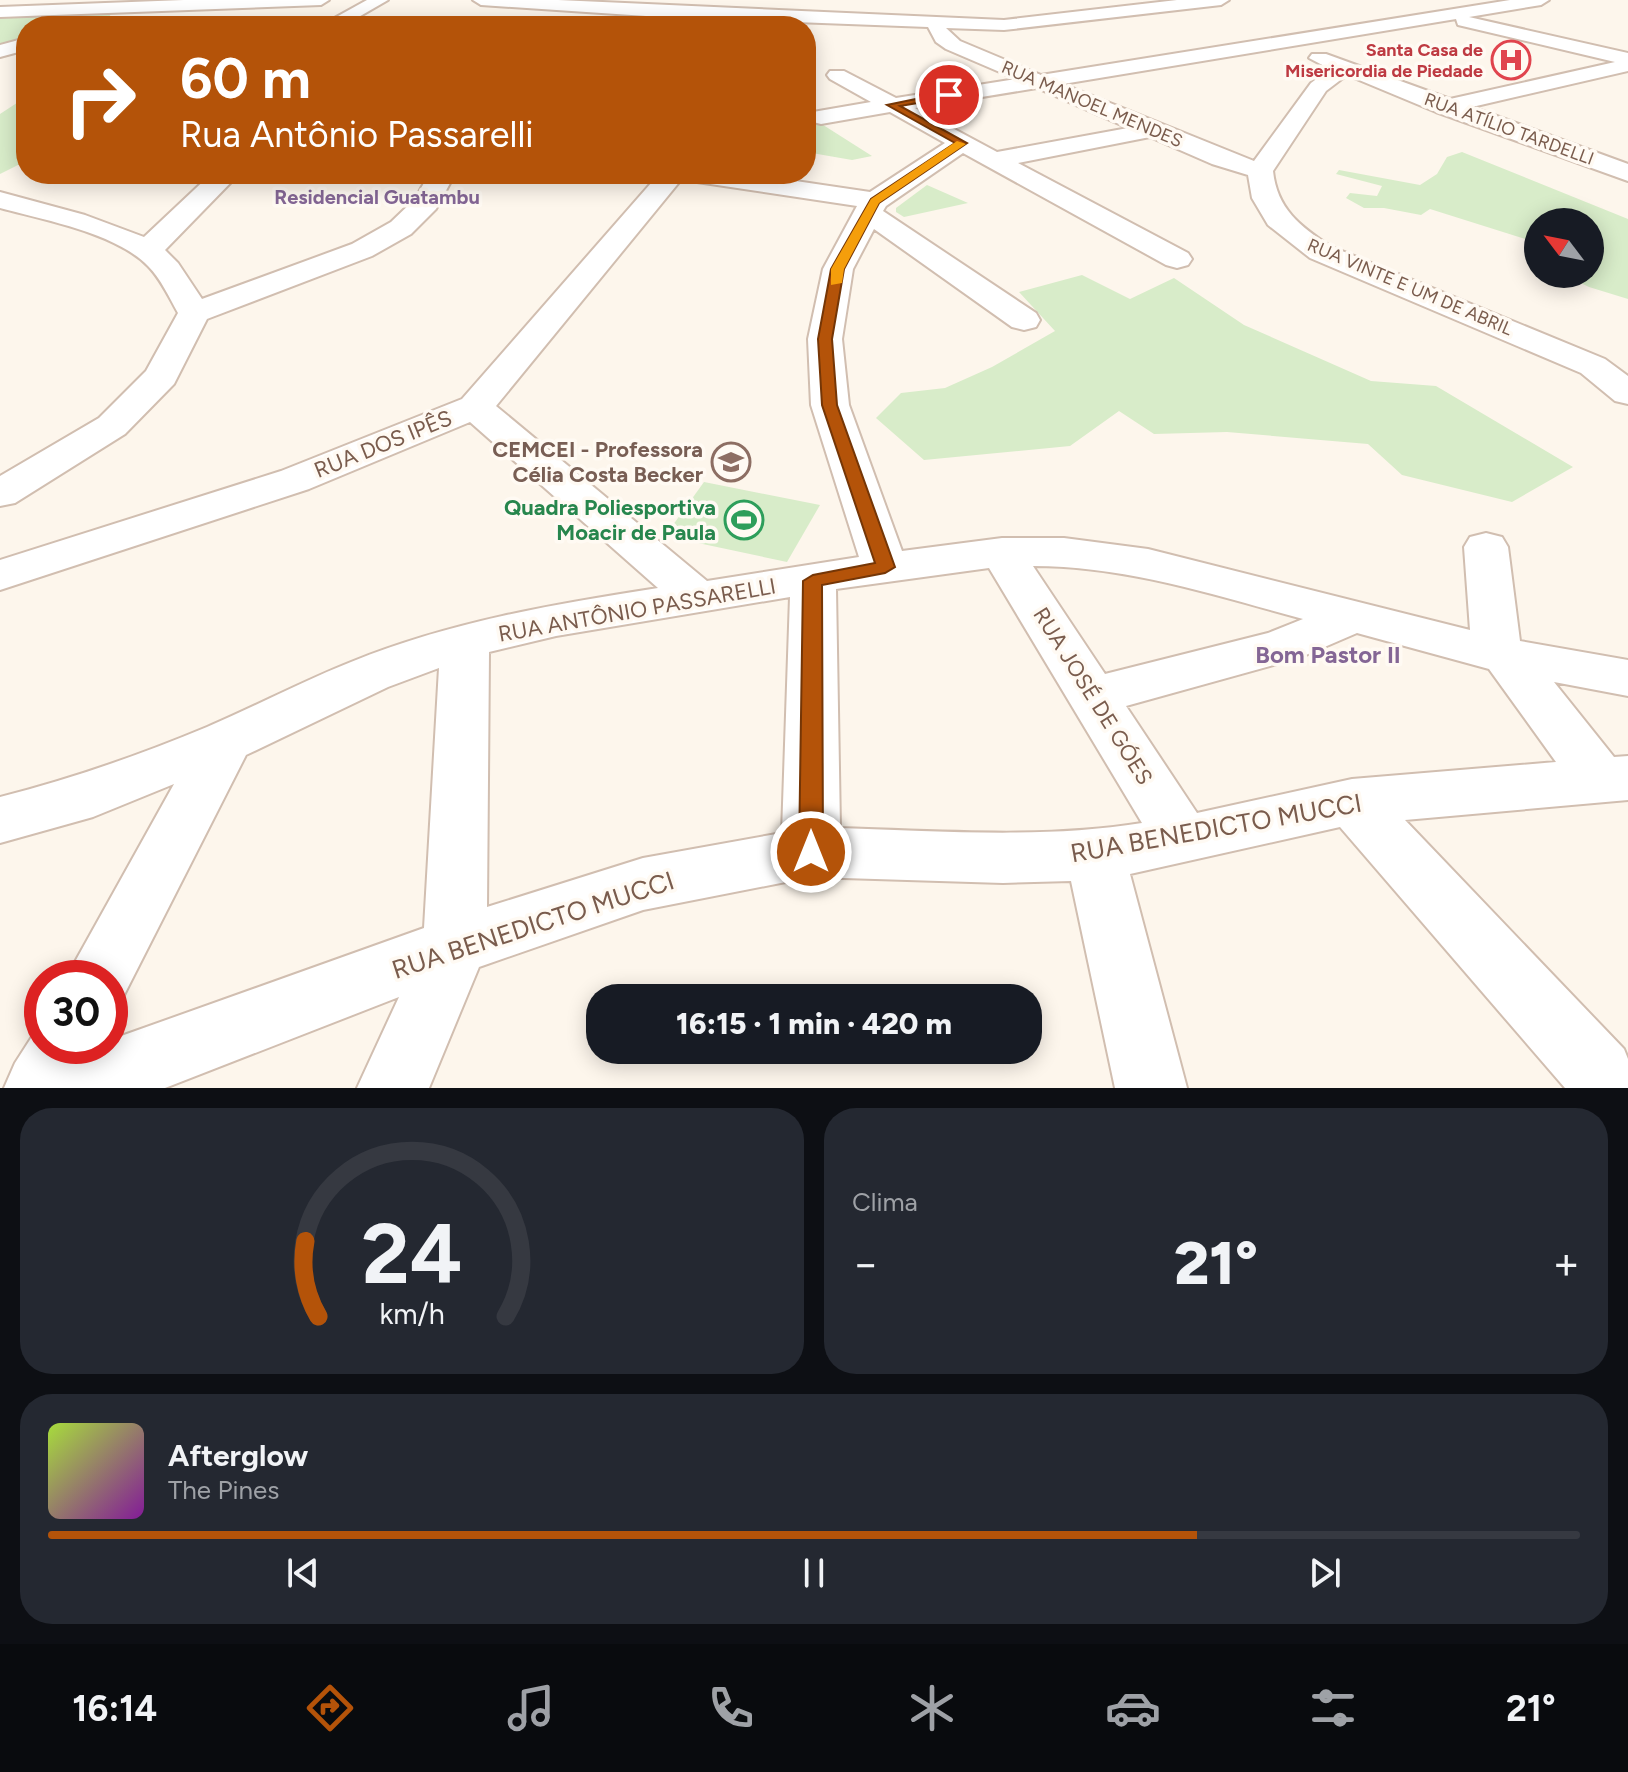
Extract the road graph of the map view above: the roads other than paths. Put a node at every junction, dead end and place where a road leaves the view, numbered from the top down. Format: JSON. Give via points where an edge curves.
{"nodes":[{"id":1,"x":321,"y":0,"type":"edge"},
{"id":2,"x":380,"y":0,"type":"edge"},
{"id":3,"x":481,"y":0,"type":"edge"},
{"id":4,"x":1221,"y":0,"type":"edge"},
{"id":5,"x":1541,"y":0,"type":"edge"},
{"id":6,"x":180,"y":2,"type":"edge"},
{"id":7,"x":1170,"y":2,"type":"edge"},
{"id":8,"x":1389,"y":3,"type":"dead end"},
{"id":9,"x":667,"y":6,"type":"edge"},
{"id":10,"x":96,"y":7,"type":"junction"},
{"id":11,"x":1490,"y":7,"type":"junction"},
{"id":12,"x":0,"y":12,"type":"edge"},
{"id":13,"x":1439,"y":15,"type":"junction"},
{"id":14,"x":112,"y":16,"type":"edge"},
{"id":15,"x":129,"y":16,"type":"edge"},
{"id":16,"x":349,"y":16,"type":"edge"},
{"id":17,"x":742,"y":16,"type":"edge"},
{"id":18,"x":1551,"y":20,"type":"dead end"},
{"id":19,"x":1219,"y":21,"type":"dead end"},
{"id":20,"x":816,"y":22,"type":"edge"},
{"id":21,"x":935,"y":24,"type":"junction"},
{"id":22,"x":1245,"y":31,"type":"dead end"},
{"id":23,"x":1273,"y":42,"type":"junction"},
{"id":24,"x":1628,"y":59,"type":"edge"},
{"id":25,"x":1628,"y":65,"type":"edge"},
{"id":26,"x":1345,"y":67,"type":"junction"},
{"id":27,"x":837,"y":75,"type":"dead end"},
{"id":28,"x":1036,"y":80,"type":"junction"},
{"id":29,"x":1569,"y":80,"type":"junction"},
{"id":30,"x":1613,"y":92,"type":"dead end"},
{"id":31,"x":891,"y":105,"type":"junction"},
{"id":32,"x":1444,"y":107,"type":"junction"},
{"id":33,"x":821,"y":117,"type":"dead end"},
{"id":34,"x":1152,"y":130,"type":"junction"},
{"id":35,"x":962,"y":143,"type":"junction"},
{"id":36,"x":994,"y":160,"type":"junction"},
{"id":37,"x":1260,"y":171,"type":"junction"},
{"id":38,"x":1628,"y":173,"type":"edge"},
{"id":39,"x":216,"y":184,"type":"edge"},
{"id":40,"x":436,"y":184,"type":"edge"},
{"id":41,"x":665,"y":184,"type":"edge"},
{"id":42,"x":750,"y":184,"type":"edge"},
{"id":43,"x":4,"y":189,"type":"edge"},
{"id":44,"x":871,"y":207,"type":"junction"},
{"id":45,"x":922,"y":249,"type":"junction"},
{"id":46,"x":148,"y":250,"type":"junction"},
{"id":47,"x":1177,"y":259,"type":"dead end"},
{"id":48,"x":838,"y":269,"type":"junction"},
{"id":49,"x":194,"y":313,"type":"junction"},
{"id":50,"x":1024,"y":320,"type":"dead end"},
{"id":51,"x":1628,"y":364,"type":"edge"},
{"id":52,"x":1593,"y":366,"type":"junction"},
{"id":53,"x":1628,"y":393,"type":"edge"},
{"id":54,"x":475,"y":407,"type":"junction"},
{"id":55,"x":2,"y":494,"type":"edge"},
{"id":56,"x":1486,"y":547,"type":"dead end"},
{"id":57,"x":1002,"y":552,"type":"junction"},
{"id":58,"x":885,"y":567,"type":"junction"},
{"id":59,"x":0,"y":575,"type":"edge"},
{"id":60,"x":813,"y":581,"type":"junction"},
{"id":61,"x":696,"y":596,"type":"junction"},
{"id":62,"x":1355,"y":616,"type":"junction"},
{"id":63,"x":465,"y":641,"type":"junction"},
{"id":64,"x":1502,"y":654,"type":"junction"},
{"id":65,"x":1628,"y":678,"type":"edge"},
{"id":66,"x":1093,"y":696,"type":"junction"},
{"id":67,"x":226,"y":741,"type":"junction"},
{"id":68,"x":1614,"y":779,"type":"edge"},
{"id":69,"x":1352,"y":802,"type":"junction"},
{"id":70,"x":0,"y":820,"type":"edge"},
{"id":71,"x":1183,"y":840,"type":"junction"},
{"id":72,"x":811,"y":852,"type":"junction"},
{"id":73,"x":1095,"y":855,"type":"junction"},
{"id":74,"x":455,"y":946,"type":"junction"},
{"id":75,"x":109,"y":960,"type":"edge"},
{"id":76,"x":53,"y":1064,"type":"edge"},
{"id":77,"x":1600,"y":1072,"type":"edge"},
{"id":78,"x":40,"y":1088,"type":"edge"},
{"id":79,"x":74,"y":1088,"type":"edge"},
{"id":80,"x":393,"y":1088,"type":"edge"},
{"id":81,"x":1151,"y":1088,"type":"edge"}],
"edges":[{"from":1,"to":6,"type":"street"},
{"from":2,"to":16,"type":"street"},
{"from":3,"to":9,"type":"street"},
{"from":4,"to":7,"type":"street"},
{"from":5,"to":11,"type":"street"},
{"from":6,"to":10,"type":"street"},
{"from":6,"to":15,"type":"street"},
{"from":7,"to":19,"type":"street"},
{"from":7,"to":21,"type":"street","via":[[1034,23]]},
{"from":8,"to":13,"type":"street"},
{"from":9,"to":17,"type":"street"},
{"from":10,"to":12,"type":"street"},
{"from":10,"to":14,"type":"street"},
{"from":11,"to":13,"type":"street"},
{"from":11,"to":18,"type":"street"},
{"from":13,"to":23,"type":"street"},
{"from":13,"to":24,"type":"street"},
{"from":20,"to":21,"type":"street"},
{"from":21,"to":28,"type":"street","name":"RUA MANOEL MENDES","via":[[953,45]]},
{"from":22,"to":23,"type":"street","name":"RUA ATÍLIO TARDELLI"},
{"from":23,"to":26,"type":"street","name":"RUA ATÍLIO TARDELLI"},
{"from":23,"to":28,"type":"street"},
{"from":25,"to":29,"type":"street"},
{"from":26,"to":32,"type":"street","name":"RUA ATÍLIO TARDELLI"},
{"from":26,"to":37,"type":"street","via":[[1318,87]]},
{"from":27,"to":31,"type":"street"},
{"from":28,"to":31,"type":"street"},
{"from":28,"to":34,"type":"street","name":"RUA MANOEL MENDES"},
{"from":29,"to":30,"type":"street"},
{"from":29,"to":32,"type":"street"},
{"from":31,"to":33,"type":"street"},
{"from":31,"to":35,"type":"street"},
{"from":32,"to":38,"type":"street","name":"RUA ATÍLIO TARDELLI"},
{"from":34,"to":36,"type":"street"},
{"from":34,"to":37,"type":"street","name":"RUA MANOEL MENDES"},
{"from":35,"to":36,"type":"street"},
{"from":35,"to":44,"type":"street"},
{"from":36,"to":47,"type":"street"},
{"from":37,"to":52,"type":"street","name":"RUA VINTE E UM DE ABRIL","via":[[1270,212],[1320,252]]},
{"from":39,"to":46,"type":"street"},
{"from":40,"to":49,"type":"street","via":[[401,228],[362,250]]},
{"from":41,"to":54,"type":"street","name":"RUA DOS IPÊS"},
{"from":42,"to":44,"type":"street"},
{"from":43,"to":46,"type":"street"},
{"from":44,"to":45,"type":"street"},
{"from":44,"to":48,"type":"street"},
{"from":45,"to":48,"type":"street","via":[[872,253]]},
{"from":45,"to":50,"type":"street"},
{"from":46,"to":49,"type":"street","via":[[176,281]]},
{"from":48,"to":58,"type":"street","via":[[825,339],[830,405]]},
{"from":49,"to":55,"type":"street","via":[[161,376],[112,426]]},
{"from":51,"to":52,"type":"street"},
{"from":52,"to":53,"type":"street","name":"RUA VINTE E UM DE ABRIL"},
{"from":54,"to":59,"type":"street","name":"RUA DOS IPÊS","via":[[295,480]]},
{"from":54,"to":61,"type":"street"},
{"from":56,"to":64,"type":"street"},
{"from":57,"to":58,"type":"street","name":"RUA ANTÔNIO PASSARELLI"},
{"from":57,"to":62,"type":"street","name":"RUA ANTÔNIO PASSARELLI","via":[[1064,552],[1148,563]]},
{"from":57,"to":66,"type":"street","name":"RUA JOSÉ DE GÓES"},
{"from":58,"to":60,"type":"street","name":"RUA ANTÔNIO PASSARELLI"},
{"from":60,"to":61,"type":"street","name":"RUA ANTÔNIO PASSARELLI"},
{"from":60,"to":72,"type":"street"},
{"from":61,"to":63,"type":"street","name":"RUA ANTÔNIO PASSARELLI"},
{"from":62,"to":64,"type":"street","name":"RUA ANTÔNIO PASSARELLI"},
{"from":62,"to":66,"type":"street","via":[[1282,646]]},
{"from":63,"to":67,"type":"street","name":"RUA ANTÔNIO PASSARELLI","via":[[370,674]]},
{"from":63,"to":74,"type":"street"},
{"from":64,"to":65,"type":"street","name":"RUA ANTÔNIO PASSARELLI"},
{"from":64,"to":68,"type":"street"},
{"from":66,"to":71,"type":"street","name":"RUA JOSÉ DE GÓES"},
{"from":67,"to":70,"type":"street","name":"RUA ANTÔNIO PASSARELLI","via":[[73,801]]},
{"from":67,"to":75,"type":"street"},
{"from":68,"to":69,"type":"street","name":"RUA BENEDICTO MUCCI"},
{"from":69,"to":71,"type":"street","name":"RUA BENEDICTO MUCCI"},
{"from":69,"to":77,"type":"street"},
{"from":71,"to":73,"type":"street","name":"RUA BENEDICTO MUCCI"},
{"from":72,"to":73,"type":"street","name":"RUA BENEDICTO MUCCI"},
{"from":72,"to":74,"type":"street","name":"RUA BENEDICTO MUCCI","via":[[643,884]]},
{"from":73,"to":81,"type":"street"},
{"from":74,"to":79,"type":"street","name":"RUA BENEDICTO MUCCI"},
{"from":74,"to":80,"type":"street"},
{"from":76,"to":78,"type":"street"}]}
